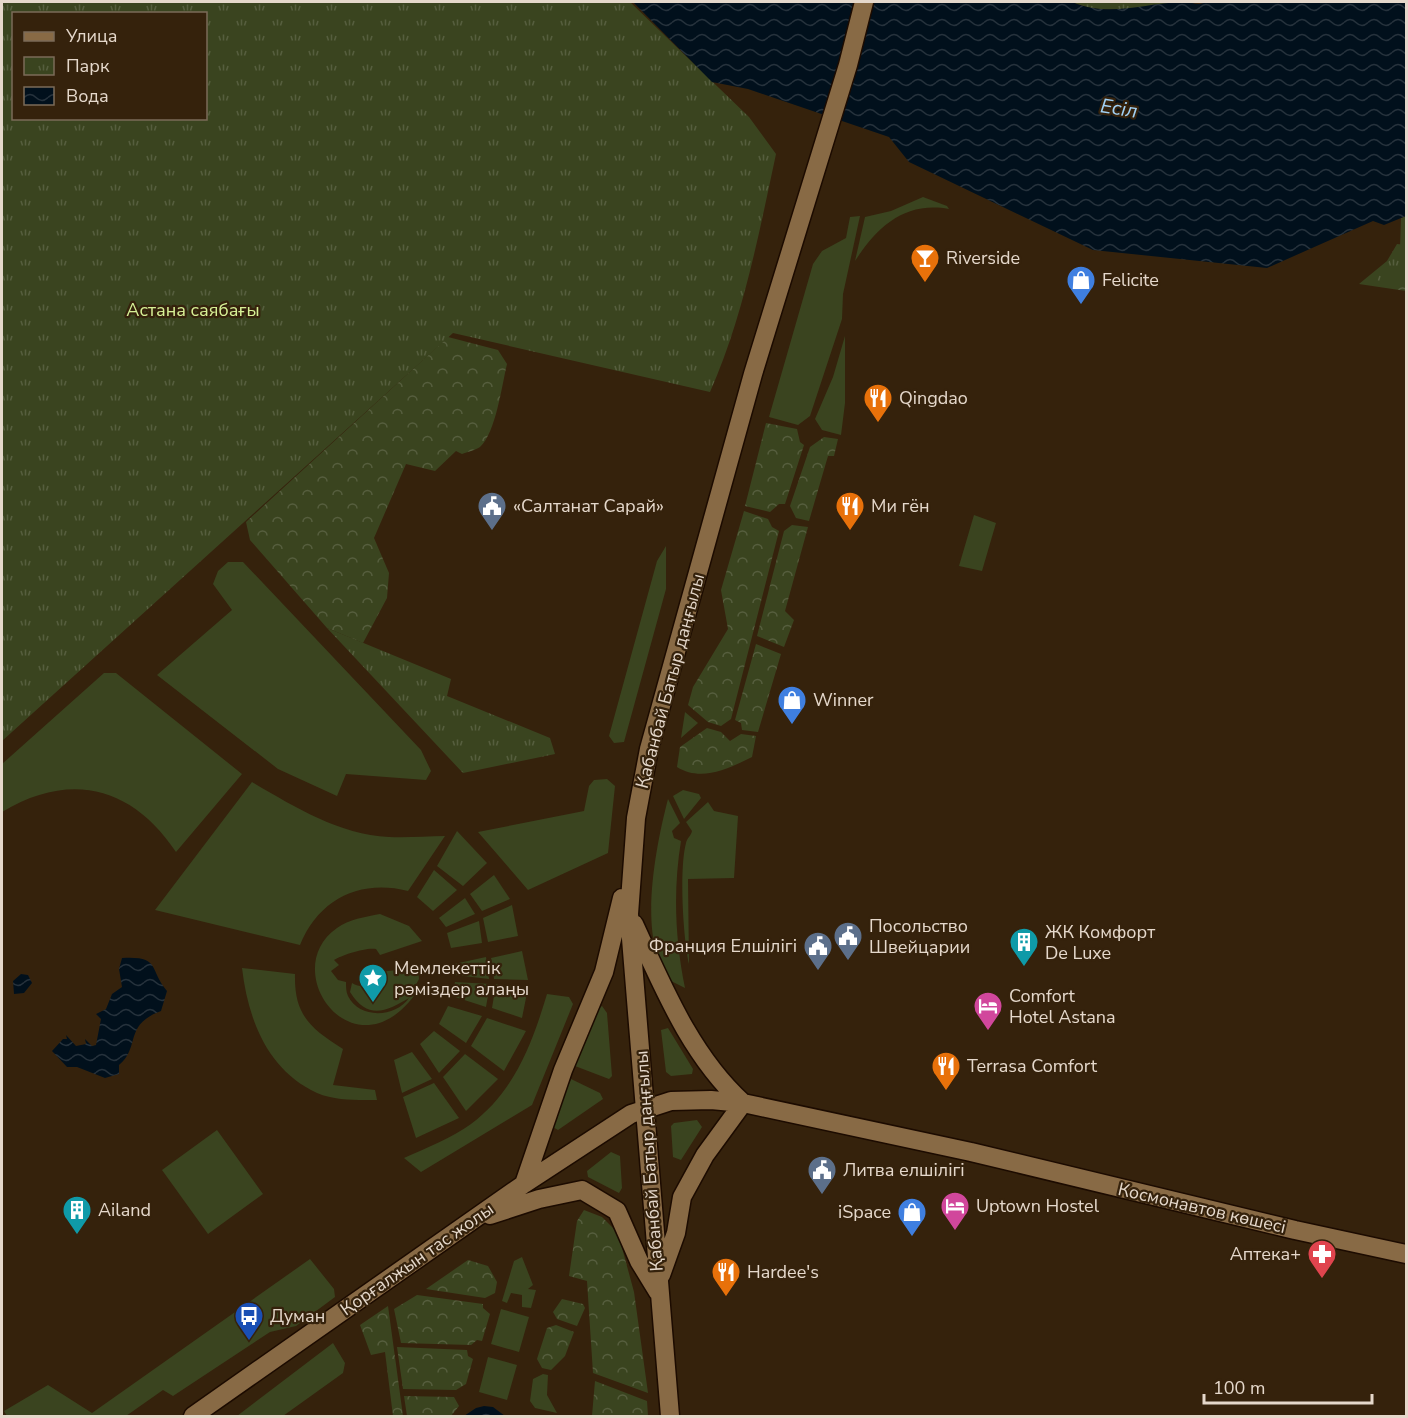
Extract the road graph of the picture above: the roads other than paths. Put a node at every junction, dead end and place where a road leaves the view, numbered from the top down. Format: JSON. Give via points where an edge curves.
{"nodes":[{"id":1,"x":856,"y":2,"type":"edge"},
{"id":2,"x":864,"y":2,"type":"edge"},
{"id":3,"x":824,"y":140,"type":"junction"},
{"id":4,"x":633,"y":856,"type":"junction"},
{"id":5,"x":629,"y":914,"type":"junction"},
{"id":6,"x":743,"y":1103,"type":"junction"},
{"id":7,"x":646,"y":1108,"type":"junction"},
{"id":8,"x":524,"y":1184,"type":"junction"},
{"id":9,"x":471,"y":1221,"type":"junction"},
{"id":10,"x":1407,"y":1254,"type":"edge"},
{"id":11,"x":659,"y":1288,"type":"junction"},
{"id":12,"x":193,"y":1416,"type":"edge"},
{"id":13,"x":670,"y":1416,"type":"edge"}],
"edges":[{"from":1,"to":3,"type":"main road"},
{"from":2,"to":3,"type":"main road"},
{"from":3,"to":4,"type":"main road","name":"Қабанбай Батыр даңғылы","via":[[753,374],[649,749]]},
{"from":4,"to":5,"type":"main road","name":"Қабанбай Батыр даңғылы"},
{"from":4,"to":8,"type":"main road","via":[[604,972],[563,1070]]},
{"from":5,"to":6,"type":"main road","via":[[680,1020],[721,1080]]},
{"from":5,"to":7,"type":"main road","name":"Қабанбай Батыр даңғылы"},
{"from":6,"to":7,"type":"main road","name":"Космонавтов көшесі","via":[[689,1100]]},
{"from":6,"to":10,"type":"main road","name":"Космонавтов көшесі"},
{"from":6,"to":11,"type":"main road","via":[[705,1155],[682,1197],[676,1233]]},
{"from":7,"to":8,"type":"main road","name":"Қорғалжын тас жолы"},
{"from":7,"to":11,"type":"main road","name":"Қабанбай Батыр даңғылы"},
{"from":8,"to":9,"type":"main road","name":"Қорғалжын тас жолы"},
{"from":9,"to":11,"type":"main road","via":[[582,1190],[616,1211],[639,1261]]},
{"from":9,"to":12,"type":"main road","name":"Қорғалжын тас жолы"},
{"from":11,"to":13,"type":"main road","name":"Қабанбай Батыр даңғылы"}]}
